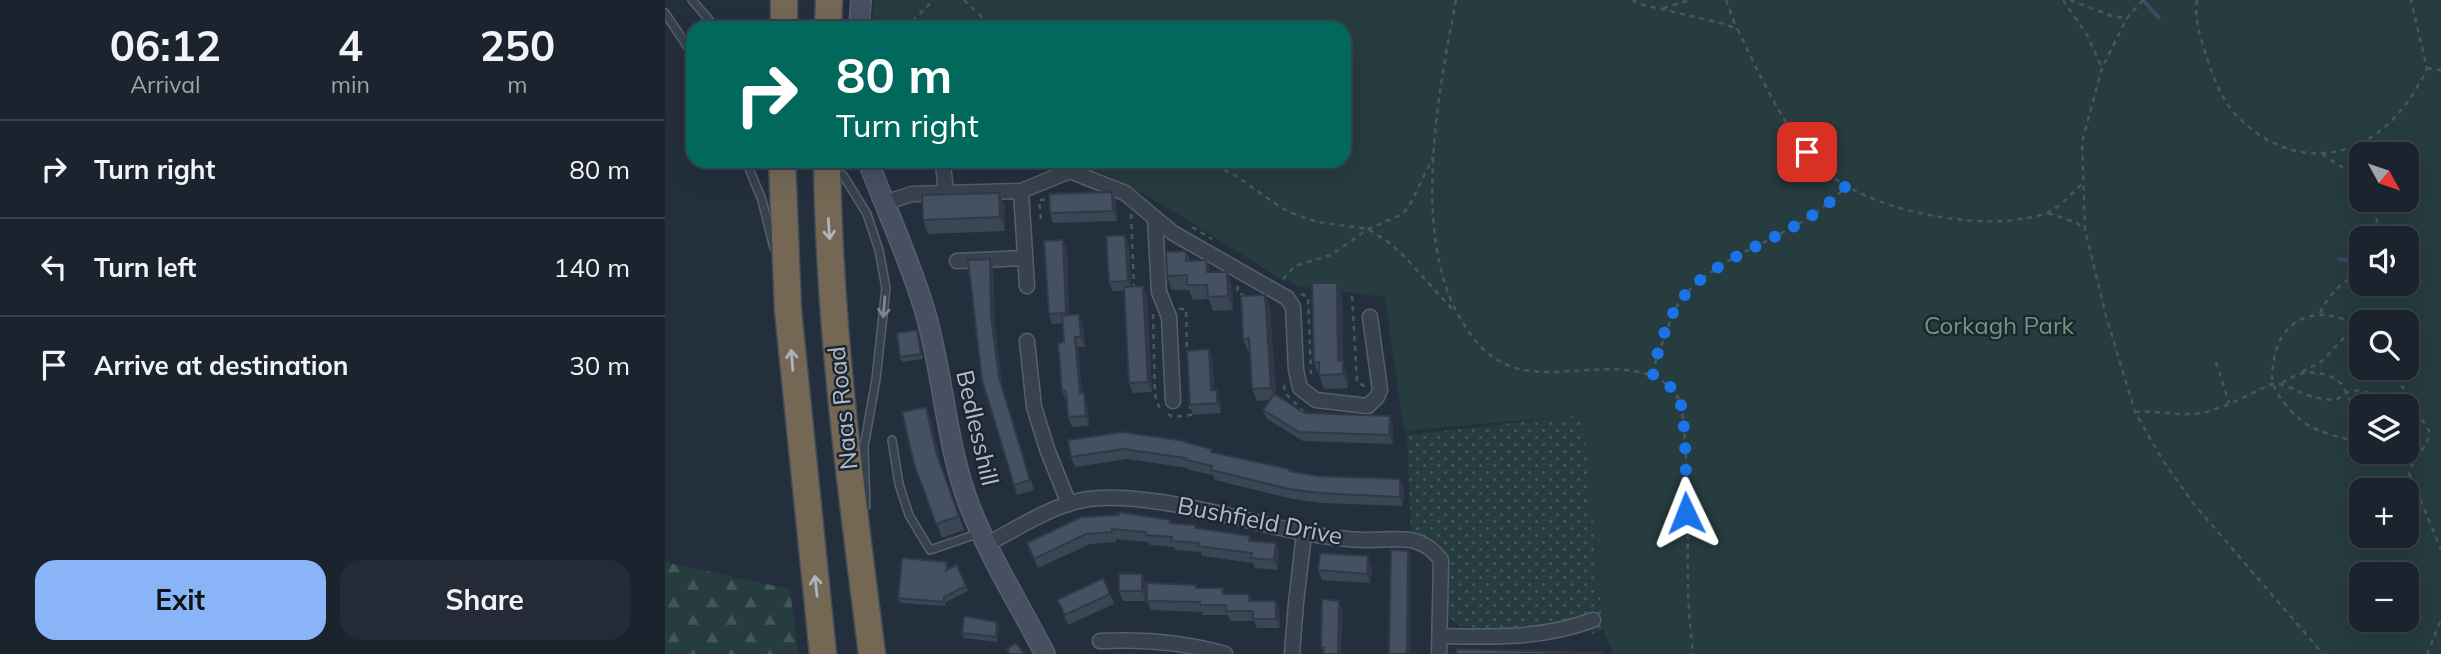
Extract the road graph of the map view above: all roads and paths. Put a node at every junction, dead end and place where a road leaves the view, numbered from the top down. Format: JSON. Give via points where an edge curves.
{"nodes":[{"id":1,"x":692,"y":0,"type":"edge"},
{"id":2,"x":784,"y":0,"type":"edge"},
{"id":3,"x":828,"y":0,"type":"edge"},
{"id":4,"x":861,"y":0,"type":"edge"},
{"id":5,"x":934,"y":0,"type":"edge"},
{"id":6,"x":964,"y":0,"type":"edge"},
{"id":7,"x":1456,"y":0,"type":"edge"},
{"id":8,"x":1632,"y":0,"type":"edge"},
{"id":9,"x":1690,"y":0,"type":"edge"},
{"id":10,"x":1726,"y":0,"type":"edge"},
{"id":11,"x":2063,"y":0,"type":"edge"},
{"id":12,"x":2070,"y":0,"type":"edge"},
{"id":13,"x":2143,"y":0,"type":"edge"},
{"id":14,"x":2197,"y":0,"type":"edge"},
{"id":15,"x":2411,"y":0,"type":"edge"},
{"id":16,"x":1663,"y":8,"type":"junction"},
{"id":17,"x":665,"y":13,"type":"edge"},
{"id":18,"x":2127,"y":18,"type":"junction"},
{"id":19,"x":710,"y":21,"type":"edge"},
{"id":20,"x":783,"y":21,"type":"edge"},
{"id":21,"x":828,"y":21,"type":"edge"},
{"id":22,"x":860,"y":21,"type":"edge"},
{"id":23,"x":912,"y":21,"type":"edge"},
{"id":24,"x":986,"y":21,"type":"edge"},
{"id":25,"x":1738,"y":30,"type":"junction"},
{"id":26,"x":686,"y":44,"type":"edge"},
{"id":27,"x":2102,"y":68,"type":"junction"},
{"id":28,"x":2427,"y":68,"type":"junction"},
{"id":29,"x":2441,"y":70,"type":"edge"},
{"id":30,"x":2366,"y":142,"type":"edge"},
{"id":31,"x":2349,"y":148,"type":"edge"},
{"id":32,"x":2320,"y":153,"type":"junction"},
{"id":33,"x":1434,"y":154,"type":"junction"},
{"id":34,"x":749,"y":168,"type":"edge"},
{"id":35,"x":782,"y":168,"type":"edge"},
{"id":36,"x":835,"y":168,"type":"edge"},
{"id":37,"x":870,"y":168,"type":"edge"},
{"id":38,"x":943,"y":168,"type":"edge"},
{"id":39,"x":1220,"y":168,"type":"edge"},
{"id":40,"x":2349,"y":172,"type":"edge"},
{"id":41,"x":2083,"y":183,"type":"junction"},
{"id":42,"x":1845,"y":187,"type":"junction"},
{"id":43,"x":1021,"y":191,"type":"junction"},
{"id":44,"x":946,"y":193,"type":"junction"},
{"id":45,"x":1059,"y":199,"type":"edge"},
{"id":46,"x":884,"y":203,"type":"junction"},
{"id":47,"x":1131,"y":208,"type":"dead end"},
{"id":48,"x":2048,"y":213,"type":"junction"},
{"id":49,"x":1155,"y":218,"type":"junction"},
{"id":50,"x":1041,"y":219,"type":"dead end"},
{"id":51,"x":1368,"y":229,"type":"junction"},
{"id":52,"x":2085,"y":230,"type":"junction"},
{"id":53,"x":1025,"y":258,"type":"junction"},
{"id":54,"x":957,"y":261,"type":"dead end"},
{"id":55,"x":2349,"y":279,"type":"edge"},
{"id":56,"x":1281,"y":283,"type":"dead end"},
{"id":57,"x":1238,"y":285,"type":"dead end"},
{"id":58,"x":1027,"y":286,"type":"dead end"},
{"id":59,"x":1134,"y":292,"type":"edge"},
{"id":60,"x":1247,"y":298,"type":"edge"},
{"id":61,"x":1177,"y":309,"type":"dead end"},
{"id":62,"x":788,"y":310,"type":"junction"},
{"id":63,"x":2320,"y":313,"type":"junction"},
{"id":64,"x":1153,"y":315,"type":"dead end"},
{"id":65,"x":1457,"y":315,"type":"junction"},
{"id":66,"x":1370,"y":317,"type":"dead end"},
{"id":67,"x":2349,"y":323,"type":"edge"},
{"id":68,"x":2349,"y":332,"type":"edge"},
{"id":69,"x":1027,"y":341,"type":"dead end"},
{"id":70,"x":1187,"y":357,"type":"edge"},
{"id":71,"x":2216,"y":362,"type":"dead end"},
{"id":72,"x":2299,"y":374,"type":"junction"},
{"id":73,"x":1653,"y":375,"type":"junction"},
{"id":74,"x":1284,"y":380,"type":"dead end"},
{"id":75,"x":2282,"y":383,"type":"junction"},
{"id":76,"x":2272,"y":384,"type":"junction"},
{"id":77,"x":2369,"y":394,"type":"edge"},
{"id":78,"x":2345,"y":395,"type":"junction"},
{"id":79,"x":2349,"y":399,"type":"edge"},
{"id":80,"x":1173,"y":401,"type":"dead end"},
{"id":81,"x":2229,"y":403,"type":"junction"},
{"id":82,"x":1190,"y":404,"type":"edge"},
{"id":83,"x":2135,"y":412,"type":"junction"},
{"id":84,"x":1306,"y":414,"type":"edge"},
{"id":85,"x":2419,"y":414,"type":"edge"},
{"id":86,"x":2349,"y":439,"type":"edge"},
{"id":87,"x":892,"y":440,"type":"dead end"},
{"id":88,"x":2419,"y":454,"type":"edge"},
{"id":89,"x":2412,"y":464,"type":"edge"},
{"id":90,"x":1069,"y":504,"type":"junction"},
{"id":91,"x":866,"y":514,"type":"dead end"},
{"id":92,"x":1304,"y":534,"type":"junction"},
{"id":93,"x":984,"y":538,"type":"junction"},
{"id":94,"x":2441,"y":549,"type":"edge"},
{"id":95,"x":868,"y":553,"type":"dead end"},
{"id":96,"x":1593,"y":620,"type":"dead end"},
{"id":97,"x":2441,"y":621,"type":"edge"},
{"id":98,"x":1441,"y":636,"type":"junction"},
{"id":99,"x":1100,"y":641,"type":"dead end"},
{"id":100,"x":823,"y":654,"type":"edge"},
{"id":101,"x":872,"y":654,"type":"edge"},
{"id":102,"x":878,"y":654,"type":"edge"},
{"id":103,"x":1045,"y":654,"type":"edge"},
{"id":104,"x":1225,"y":654,"type":"edge"},
{"id":105,"x":1292,"y":654,"type":"edge"},
{"id":106,"x":1440,"y":654,"type":"edge"},
{"id":107,"x":1693,"y":654,"type":"edge"},
{"id":108,"x":2323,"y":654,"type":"edge"},
{"id":109,"x":2427,"y":654,"type":"edge"}],
"edges":[{"from":1,"to":19,"type":"lane"},
{"from":2,"to":20,"type":"highway"},
{"from":3,"to":21,"type":"highway"},
{"from":4,"to":22,"type":"street"},
{"from":5,"to":23,"type":"path"},
{"from":6,"to":24,"type":"path"},
{"from":7,"to":33,"type":"path"},
{"from":8,"to":16,"type":"path"},
{"from":9,"to":16,"type":"path"},
{"from":10,"to":25,"type":"path"},
{"from":11,"to":27,"type":"path"},
{"from":12,"to":18,"type":"path"},
{"from":13,"to":18,"type":"path"},
{"from":14,"to":32,"type":"path","via":[[2202,40],[2228,105],[2239,118],[2284,147]]},
{"from":15,"to":28,"type":"path"},
{"from":16,"to":25,"type":"path"},
{"from":17,"to":26,"type":"lane"},
{"from":18,"to":27,"type":"path"},
{"from":25,"to":42,"type":"path","via":[[1794,135],[1821,168]]},
{"from":27,"to":41,"type":"path","via":[[2082,142]]},
{"from":28,"to":29,"type":"path"},
{"from":28,"to":30,"type":"path","via":[[2395,119]]},
{"from":31,"to":32,"type":"path"},
{"from":32,"to":40,"type":"path"},
{"from":33,"to":51,"type":"path","via":[[1402,214]]},
{"from":33,"to":65,"type":"path","via":[[1434,237],[1440,273]]},
{"from":34,"to":62,"type":"lane","via":[[762,200]]},
{"from":35,"to":62,"type":"highway","name":"Naas Road"},
{"from":36,"to":91,"type":"lane","one_way":true,"via":[[867,214],[886,288],[864,447]]},
{"from":36,"to":101,"type":"highway","name":"Naas Road","one_way":true,"via":[[828,221],[842,414]]},
{"from":37,"to":46,"type":"street","name":"Bedlesshill"},
{"from":38,"to":44,"type":"street"},
{"from":39,"to":51,"type":"path","via":[[1294,214]]},
{"from":41,"to":48,"type":"path"},
{"from":41,"to":52,"type":"path"},
{"from":42,"to":48,"type":"path","via":[[1926,215],[2017,220]]},
{"from":42,"to":73,"type":"path","via":[[1818,212],[1724,264],[1690,289],[1672,315]]},
{"from":43,"to":44,"type":"street"},
{"from":43,"to":49,"type":"street","via":[[1070,171],[1125,193]]},
{"from":43,"to":53,"type":"street"},
{"from":44,"to":46,"type":"street","via":[[912,194]]},
{"from":45,"to":50,"type":"path","via":[[1039,200]]},
{"from":46,"to":93,"type":"street","name":"Bedlesshill","via":[[926,315],[959,471]]},
{"from":47,"to":59,"type":"path"},
{"from":48,"to":52,"type":"path"},
{"from":49,"to":66,"type":"street","via":[[1189,243],[1287,298],[1293,307],[1300,388],[1316,400],[1368,406],[1377,397],[1380,386]]},
{"from":49,"to":80,"type":"street","via":[[1159,292],[1170,317]]},
{"from":51,"to":56,"type":"path","via":[[1331,255],[1295,265]]},
{"from":51,"to":65,"type":"path","via":[[1404,256]]},
{"from":52,"to":83,"type":"path"},
{"from":53,"to":54,"type":"street"},
{"from":53,"to":58,"type":"street"},
{"from":55,"to":63,"type":"path","via":[[2329,295]]},
{"from":57,"to":60,"type":"path","via":[[1237,292]]},
{"from":61,"to":70,"type":"path","via":[[1186,309]]},
{"from":100,"to":62,"type":"highway","name":"Naas Road","one_way":true},
{"from":63,"to":67,"type":"path"},
{"from":63,"to":76,"type":"path","via":[[2302,318],[2285,332],[2276,347]]},
{"from":64,"to":82,"type":"path","via":[[1159,407],[1173,416],[1191,415]]},
{"from":65,"to":73,"type":"path","via":[[1484,351],[1509,366],[1536,372],[1623,370]]},
{"from":68,"to":72,"type":"path","via":[[2322,361]]},
{"from":69,"to":90,"type":"street","via":[[1034,407]]},
{"from":71,"to":81,"type":"path"},
{"from":72,"to":75,"type":"path"},
{"from":72,"to":78,"type":"path","via":[[2329,375]]},
{"from":73,"to":107,"type":"path","via":[[1668,384],[1679,399]]},
{"from":74,"to":84,"type":"path","via":[[1285,393]]},
{"from":75,"to":76,"type":"path"},
{"from":75,"to":78,"type":"path","via":[[2304,395],[2337,399]]},
{"from":76,"to":81,"type":"path"},
{"from":76,"to":86,"type":"path","via":[[2307,424]]},
{"from":77,"to":78,"type":"path","via":[[2350,391]]},
{"from":78,"to":79,"type":"path"},
{"from":81,"to":83,"type":"path","via":[[2191,414]]},
{"from":83,"to":108,"type":"path","via":[[2193,503]]},
{"from":85,"to":88,"type":"path","via":[[2429,430],[2429,440]]},
{"from":87,"to":93,"type":"lane","via":[[909,515],[930,550]]},
{"from":89,"to":94,"type":"path","via":[[2409,473]]},
{"from":90,"to":92,"type":"street","name":"Bushfield Drive","via":[[1122,497],[1178,504]]},
{"from":90,"to":93,"type":"street","name":"Bushfield Drive"},
{"from":92,"to":98,"type":"street","name":"Bushfield Drive","via":[[1411,539],[1434,549],[1442,567]]},
{"from":92,"to":105,"type":"street"},
{"from":93,"to":103,"type":"street","name":"Bedlesshill"},
{"from":95,"to":102,"type":"lane"},
{"from":96,"to":98,"type":"street","via":[[1519,637]]},
{"from":97,"to":109,"type":"path"},
{"from":98,"to":106,"type":"street","name":"Bushfield Drive"},
{"from":99,"to":104,"type":"street","via":[[1176,643]]}]}
